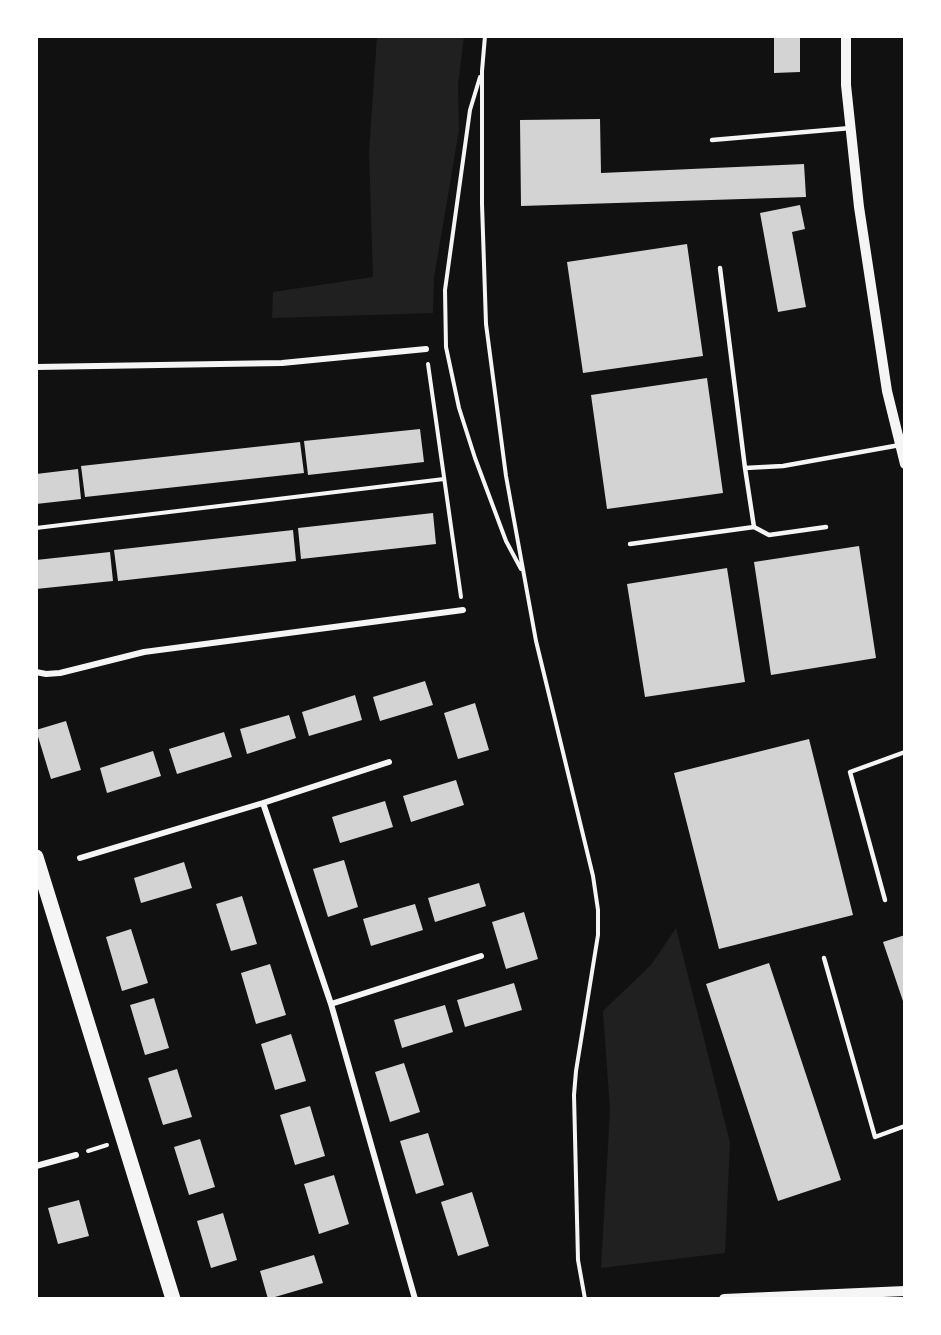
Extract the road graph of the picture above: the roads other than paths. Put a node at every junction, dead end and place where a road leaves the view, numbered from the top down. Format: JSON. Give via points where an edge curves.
{"nodes":[{"id":1,"x":846,"y":36,"type":"edge"},
{"id":2,"x":851,"y":128,"type":"junction"},
{"id":3,"x":712,"y":140,"type":"dead end"},
{"id":4,"x":720,"y":268,"type":"dead end"},
{"id":5,"x":426,"y":349,"type":"road end"},
{"id":6,"x":36,"y":367,"type":"edge"},
{"id":7,"x":900,"y":445,"type":"junction"},
{"id":8,"x":905,"y":464,"type":"edge"},
{"id":9,"x":746,"y":468,"type":"junction"},
{"id":10,"x":826,"y":526,"type":"dead end"},
{"id":11,"x":754,"y":527,"type":"junction"},
{"id":12,"x":630,"y":544,"type":"dead end"},
{"id":13,"x":463,"y":609,"type":"road end"},
{"id":14,"x":36,"y":672,"type":"edge"},
{"id":15,"x":905,"y":752,"type":"edge"},
{"id":16,"x":389,"y":762,"type":"dead end"},
{"id":17,"x":263,"y":803,"type":"junction"},
{"id":18,"x":36,"y":857,"type":"edge"},
{"id":19,"x":80,"y":858,"type":"dead end"},
{"id":20,"x":885,"y":900,"type":"dead end"},
{"id":21,"x":481,"y":956,"type":"dead end"},
{"id":22,"x":824,"y":958,"type":"dead end"},
{"id":23,"x":331,"y":1004,"type":"junction"},
{"id":24,"x":905,"y":1126,"type":"edge"},
{"id":25,"x":76,"y":1155,"type":"road end"},
{"id":26,"x":36,"y":1166,"type":"edge"},
{"id":27,"x":905,"y":1291,"type":"edge"},
{"id":28,"x":173,"y":1299,"type":"edge"},
{"id":29,"x":415,"y":1299,"type":"edge"},
{"id":30,"x":724,"y":1299,"type":"edge"}],
"edges":[{"from":1,"to":2,"type":"street"},
{"from":2,"to":3,"type":"lane"},
{"from":2,"to":7,"type":"street","via":[[859,207]]},
{"from":4,"to":9,"type":"lane"},
{"from":5,"to":6,"type":"street","via":[[282,363]]},
{"from":7,"to":8,"type":"street"},
{"from":7,"to":9,"type":"lane","via":[[783,466]]},
{"from":9,"to":11,"type":"lane"},
{"from":10,"to":11,"type":"lane","via":[[769,535]]},
{"from":11,"to":12,"type":"lane"},
{"from":13,"to":14,"type":"street","via":[[144,652],[60,673]]},
{"from":15,"to":20,"type":"lane","via":[[850,772]]},
{"from":16,"to":17,"type":"street"},
{"from":17,"to":19,"type":"street"},
{"from":17,"to":23,"type":"street"},
{"from":18,"to":28,"type":"main road"},
{"from":21,"to":23,"type":"street"},
{"from":22,"to":24,"type":"lane","via":[[875,1137]]},
{"from":23,"to":29,"type":"street"},
{"from":25,"to":26,"type":"street"},
{"from":27,"to":30,"type":"street"}]}
